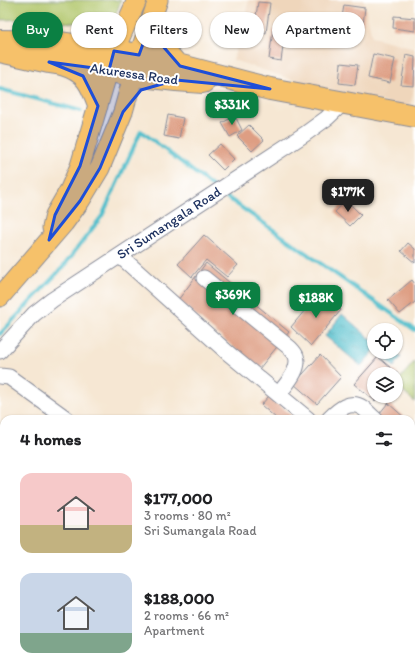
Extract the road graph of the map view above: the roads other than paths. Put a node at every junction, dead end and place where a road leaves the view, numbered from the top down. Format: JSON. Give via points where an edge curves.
{"nodes":[{"id":1,"x":158,"y":0,"type":"edge"},
{"id":2,"x":134,"y":7,"type":"edge"},
{"id":3,"x":154,"y":12,"type":"edge"},
{"id":4,"x":0,"y":41,"type":"edge"},
{"id":5,"x":143,"y":48,"type":"edge"},
{"id":6,"x":163,"y":48,"type":"edge"},
{"id":7,"x":0,"y":51,"type":"edge"},
{"id":8,"x":51,"y":52,"type":"junction"},
{"id":9,"x":112,"y":60,"type":"junction"},
{"id":10,"x":137,"y":65,"type":"junction"},
{"id":11,"x":178,"y":73,"type":"junction"},
{"id":12,"x":344,"y":102,"type":"junction"},
{"id":13,"x":98,"y":106,"type":"junction"},
{"id":14,"x":123,"y":112,"type":"junction"},
{"id":15,"x":415,"y":116,"type":"edge"},
{"id":16,"x":49,"y":240,"type":"junction"},
{"id":17,"x":120,"y":256,"type":"junction"},
{"id":18,"x":204,"y":278,"type":"dead end"},
{"id":19,"x":0,"y":297,"type":"edge"},
{"id":20,"x":0,"y":351,"type":"edge"},
{"id":21,"x":0,"y":376,"type":"edge"},
{"id":22,"x":278,"y":394,"type":"junction"},
{"id":23,"x":61,"y":415,"type":"edge"},
{"id":24,"x":303,"y":415,"type":"edge"},
{"id":25,"x":333,"y":415,"type":"edge"},
{"id":26,"x":371,"y":415,"type":"edge"}],
"edges":[{"from":1,"to":3,"type":"main road"},
{"from":2,"to":8,"type":"main road","via":[[109,36],[97,42]]},
{"from":2,"to":9,"type":"main road"},
{"from":4,"to":8,"type":"highway","name":"Akuressa Road"},
{"from":5,"to":10,"type":"main road"},
{"from":6,"to":11,"type":"main road"},
{"from":7,"to":8,"type":"highway","name":"Akuressa Road"},
{"from":8,"to":9,"type":"highway","name":"Akuressa Road"},
{"from":8,"to":13,"type":"main road","via":[[83,76]]},
{"from":9,"to":10,"type":"highway","name":"Akuressa Road"},
{"from":9,"to":13,"type":"main road"},
{"from":10,"to":11,"type":"highway","name":"Akuressa Road"},
{"from":10,"to":14,"type":"main road"},
{"from":11,"to":12,"type":"highway","name":"Akuressa Road","via":[[200,81],[270,89]]},
{"from":11,"to":14,"type":"main road","via":[[141,90]]},
{"from":12,"to":15,"type":"highway","name":"Akuressa Road"},
{"from":12,"to":17,"type":"street","name":"Sri Sumangala Road","via":[[305,134]]},
{"from":13,"to":16,"type":"main road","via":[[80,166],[55,215]]},
{"from":14,"to":16,"type":"main road","via":[[100,168],[80,202]]},
{"from":16,"to":19,"type":"main road"},
{"from":17,"to":20,"type":"street","name":"Sri Sumangala Road","via":[[34,314]]},
{"from":17,"to":22,"type":"street","via":[[228,353]]},
{"from":18,"to":22,"type":"street","via":[[290,348],[296,356],[293,374]]},
{"from":21,"to":23,"type":"street","via":[[9,377]]},
{"from":22,"to":24,"type":"street"},
{"from":25,"to":26,"type":"street","via":[[343,406],[352,405],[362,407]]}]}
